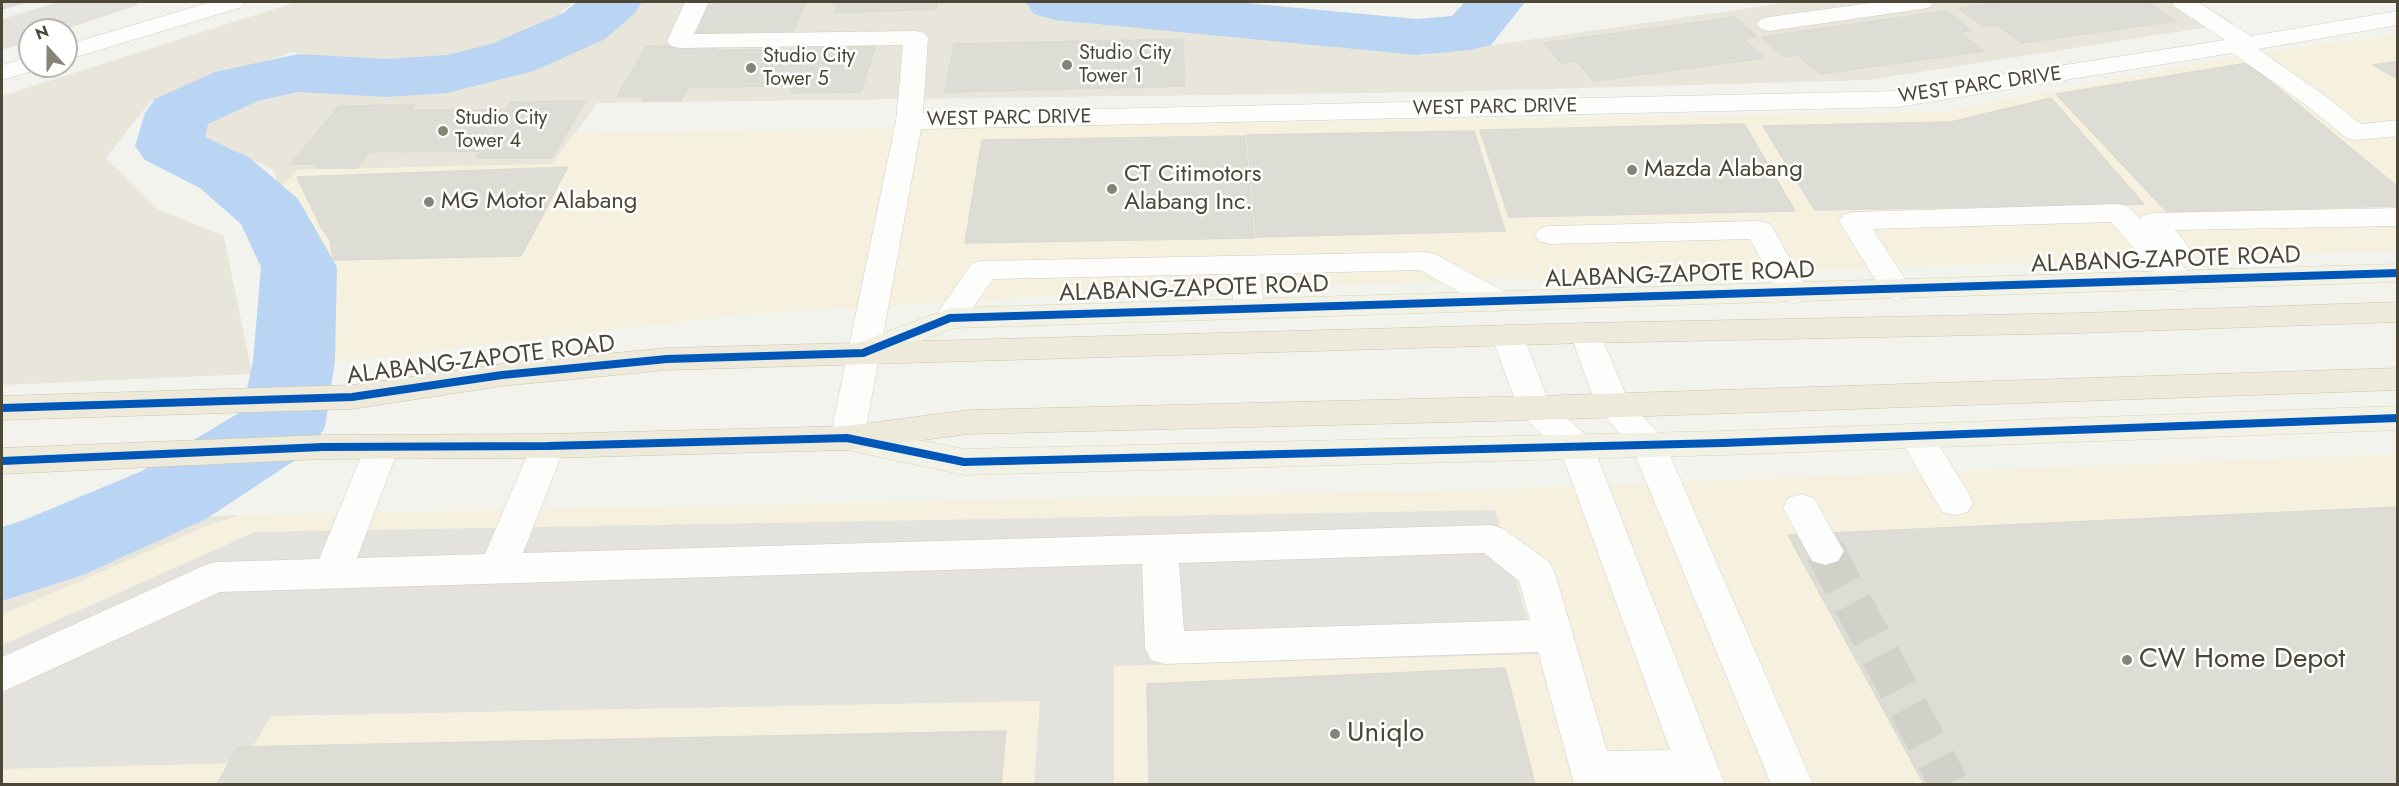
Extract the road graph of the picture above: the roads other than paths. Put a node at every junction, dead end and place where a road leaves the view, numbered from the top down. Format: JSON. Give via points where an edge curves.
{"nodes":[{"id":1,"x":234,"y":2,"type":"edge"},
{"id":2,"x":697,"y":2,"type":"edge"},
{"id":3,"x":1922,"y":2,"type":"edge"},
{"id":4,"x":2183,"y":2,"type":"edge"},
{"id":5,"x":2397,"y":18,"type":"edge"},
{"id":6,"x":1769,"y":24,"type":"dead end"},
{"id":7,"x":2241,"y":44,"type":"junction"},
{"id":8,"x":78,"y":49,"type":"edge"},
{"id":9,"x":18,"y":68,"type":"edge"},
{"id":10,"x":2,"y":73,"type":"edge"},
{"id":11,"x":909,"y":121,"type":"junction"},
{"id":12,"x":2397,"y":128,"type":"edge"},
{"id":13,"x":2397,"y":218,"type":"edge"},
{"id":14,"x":1550,"y":235,"type":"dead end"},
{"id":15,"x":1244,"y":266,"type":"junction"},
{"id":16,"x":2397,"y":273,"type":"edge"},
{"id":17,"x":2191,"y":280,"type":"junction"},
{"id":18,"x":1897,"y":290,"type":"junction"},
{"id":19,"x":1794,"y":292,"type":"junction"},
{"id":20,"x":1498,"y":301,"type":"junction"},
{"id":21,"x":1249,"y":307,"type":"junction"},
{"id":22,"x":2397,"y":312,"type":"edge"},
{"id":23,"x":950,"y":318,"type":"junction"},
{"id":24,"x":1586,"y":333,"type":"junction"},
{"id":25,"x":1507,"y":335,"type":"junction"},
{"id":26,"x":863,"y":353,"type":"junction"},
{"id":27,"x":2397,"y":379,"type":"edge"},
{"id":28,"x":1613,"y":405,"type":"junction"},
{"id":29,"x":2,"y":408,"type":"edge"},
{"id":30,"x":1535,"y":408,"type":"junction"},
{"id":31,"x":2397,"y":418,"type":"edge"},
{"id":32,"x":1916,"y":437,"type":"junction"},
{"id":33,"x":848,"y":438,"type":"junction"},
{"id":34,"x":1648,"y":444,"type":"junction"},
{"id":35,"x":548,"y":446,"type":"junction"},
{"id":36,"x":1576,"y":446,"type":"junction"},
{"id":37,"x":382,"y":447,"type":"junction"},
{"id":38,"x":2,"y":461,"type":"edge"},
{"id":39,"x":1954,"y":502,"type":"dead end"},
{"id":40,"x":1801,"y":508,"type":"dead end"},
{"id":41,"x":1160,"y":549,"type":"junction"},
{"id":42,"x":1824,"y":551,"type":"tunnel mouth"},
{"id":43,"x":498,"y":568,"type":"junction"},
{"id":44,"x":332,"y":573,"type":"junction"},
{"id":45,"x":1552,"y":635,"type":"junction"},
{"id":46,"x":2,"y":675,"type":"edge"},
{"id":47,"x":1701,"y":776,"type":"edge"},
{"id":48,"x":1593,"y":778,"type":"edge"},
{"id":49,"x":1792,"y":784,"type":"edge"}],
"edges":[{"from":1,"to":8,"type":"street"},
{"from":2,"to":11,"type":"street","via":[[679,42],[916,38]]},
{"from":3,"to":6,"type":"street"},
{"from":4,"to":7,"type":"street"},
{"from":5,"to":7,"type":"street","name":"WEST PARC DRIVE"},
{"from":7,"to":11,"type":"street","name":"WEST PARC DRIVE","via":[[1898,99]]},
{"from":7,"to":12,"type":"street","via":[[2355,132]]},
{"from":9,"to":10,"type":"street"},
{"from":11,"to":26,"type":"street","name":"WEST PARC DRIVE"},
{"from":13,"to":17,"type":"street","via":[[2152,222]]},
{"from":14,"to":19,"type":"street","via":[[1760,230]]},
{"from":15,"to":20,"type":"street","via":[[1425,261]]},
{"from":15,"to":21,"type":"street"},
{"from":15,"to":23,"type":"street","via":[[983,270]]},
{"from":16,"to":17,"type":"main road","name":"ALABANG-ZAPOTE ROAD"},
{"from":17,"to":18,"type":"main road","name":"ALABANG-ZAPOTE ROAD"},
{"from":17,"to":18,"type":"street","via":[[2119,213],[1853,221]]},
{"from":18,"to":19,"type":"main road","name":"ALABANG-ZAPOTE ROAD"},
{"from":19,"to":20,"type":"main road","name":"ALABANG-ZAPOTE ROAD"},
{"from":20,"to":21,"type":"main road","name":"ALABANG-ZAPOTE ROAD"},
{"from":21,"to":23,"type":"main road","name":"ALABANG-ZAPOTE ROAD"},
{"from":22,"to":24,"type":"highway","name":"ALABANG-ZAPOTE ROAD","via":[[2093,323]]},
{"from":23,"to":26,"type":"main road","name":"ALABANG-ZAPOTE ROAD"},
{"from":24,"to":25,"type":"highway","name":"ALABANG-ZAPOTE ROAD"},
{"from":24,"to":28,"type":"street"},
{"from":25,"to":26,"type":"highway","name":"ALABANG-ZAPOTE ROAD"},
{"from":25,"to":30,"type":"street"},
{"from":26,"to":29,"type":"highway","name":"ALABANG-ZAPOTE ROAD","via":[[667,359],[502,375],[352,397]]},
{"from":26,"to":33,"type":"street","name":"WEST PARC DRIVE"},
{"from":27,"to":28,"type":"highway"},
{"from":28,"to":30,"type":"highway"},
{"from":28,"to":34,"type":"street"},
{"from":30,"to":33,"type":"highway","via":[[969,422]]},
{"from":30,"to":36,"type":"street"},
{"from":31,"to":32,"type":"main road"},
{"from":32,"to":34,"type":"main road"},
{"from":32,"to":39,"type":"street"},
{"from":33,"to":35,"type":"highway"},
{"from":33,"to":36,"type":"main road","via":[[964,462]]},
{"from":34,"to":36,"type":"main road"},
{"from":34,"to":49,"type":"street"},
{"from":35,"to":37,"type":"highway"},
{"from":35,"to":43,"type":"street"},
{"from":36,"to":47,"type":"street"},
{"from":37,"to":38,"type":"highway"},
{"from":37,"to":44,"type":"street"},
{"from":40,"to":42,"type":"street"},
{"from":41,"to":43,"type":"street"},
{"from":41,"to":45,"type":"street","via":[[1491,539],[1536,573]]},
{"from":41,"to":45,"type":"street","via":[[1165,648]]},
{"from":43,"to":44,"type":"street"},
{"from":44,"to":46,"type":"street","via":[[216,577]]},
{"from":45,"to":48,"type":"street"},
{"from":47,"to":48,"type":"street"}]}
